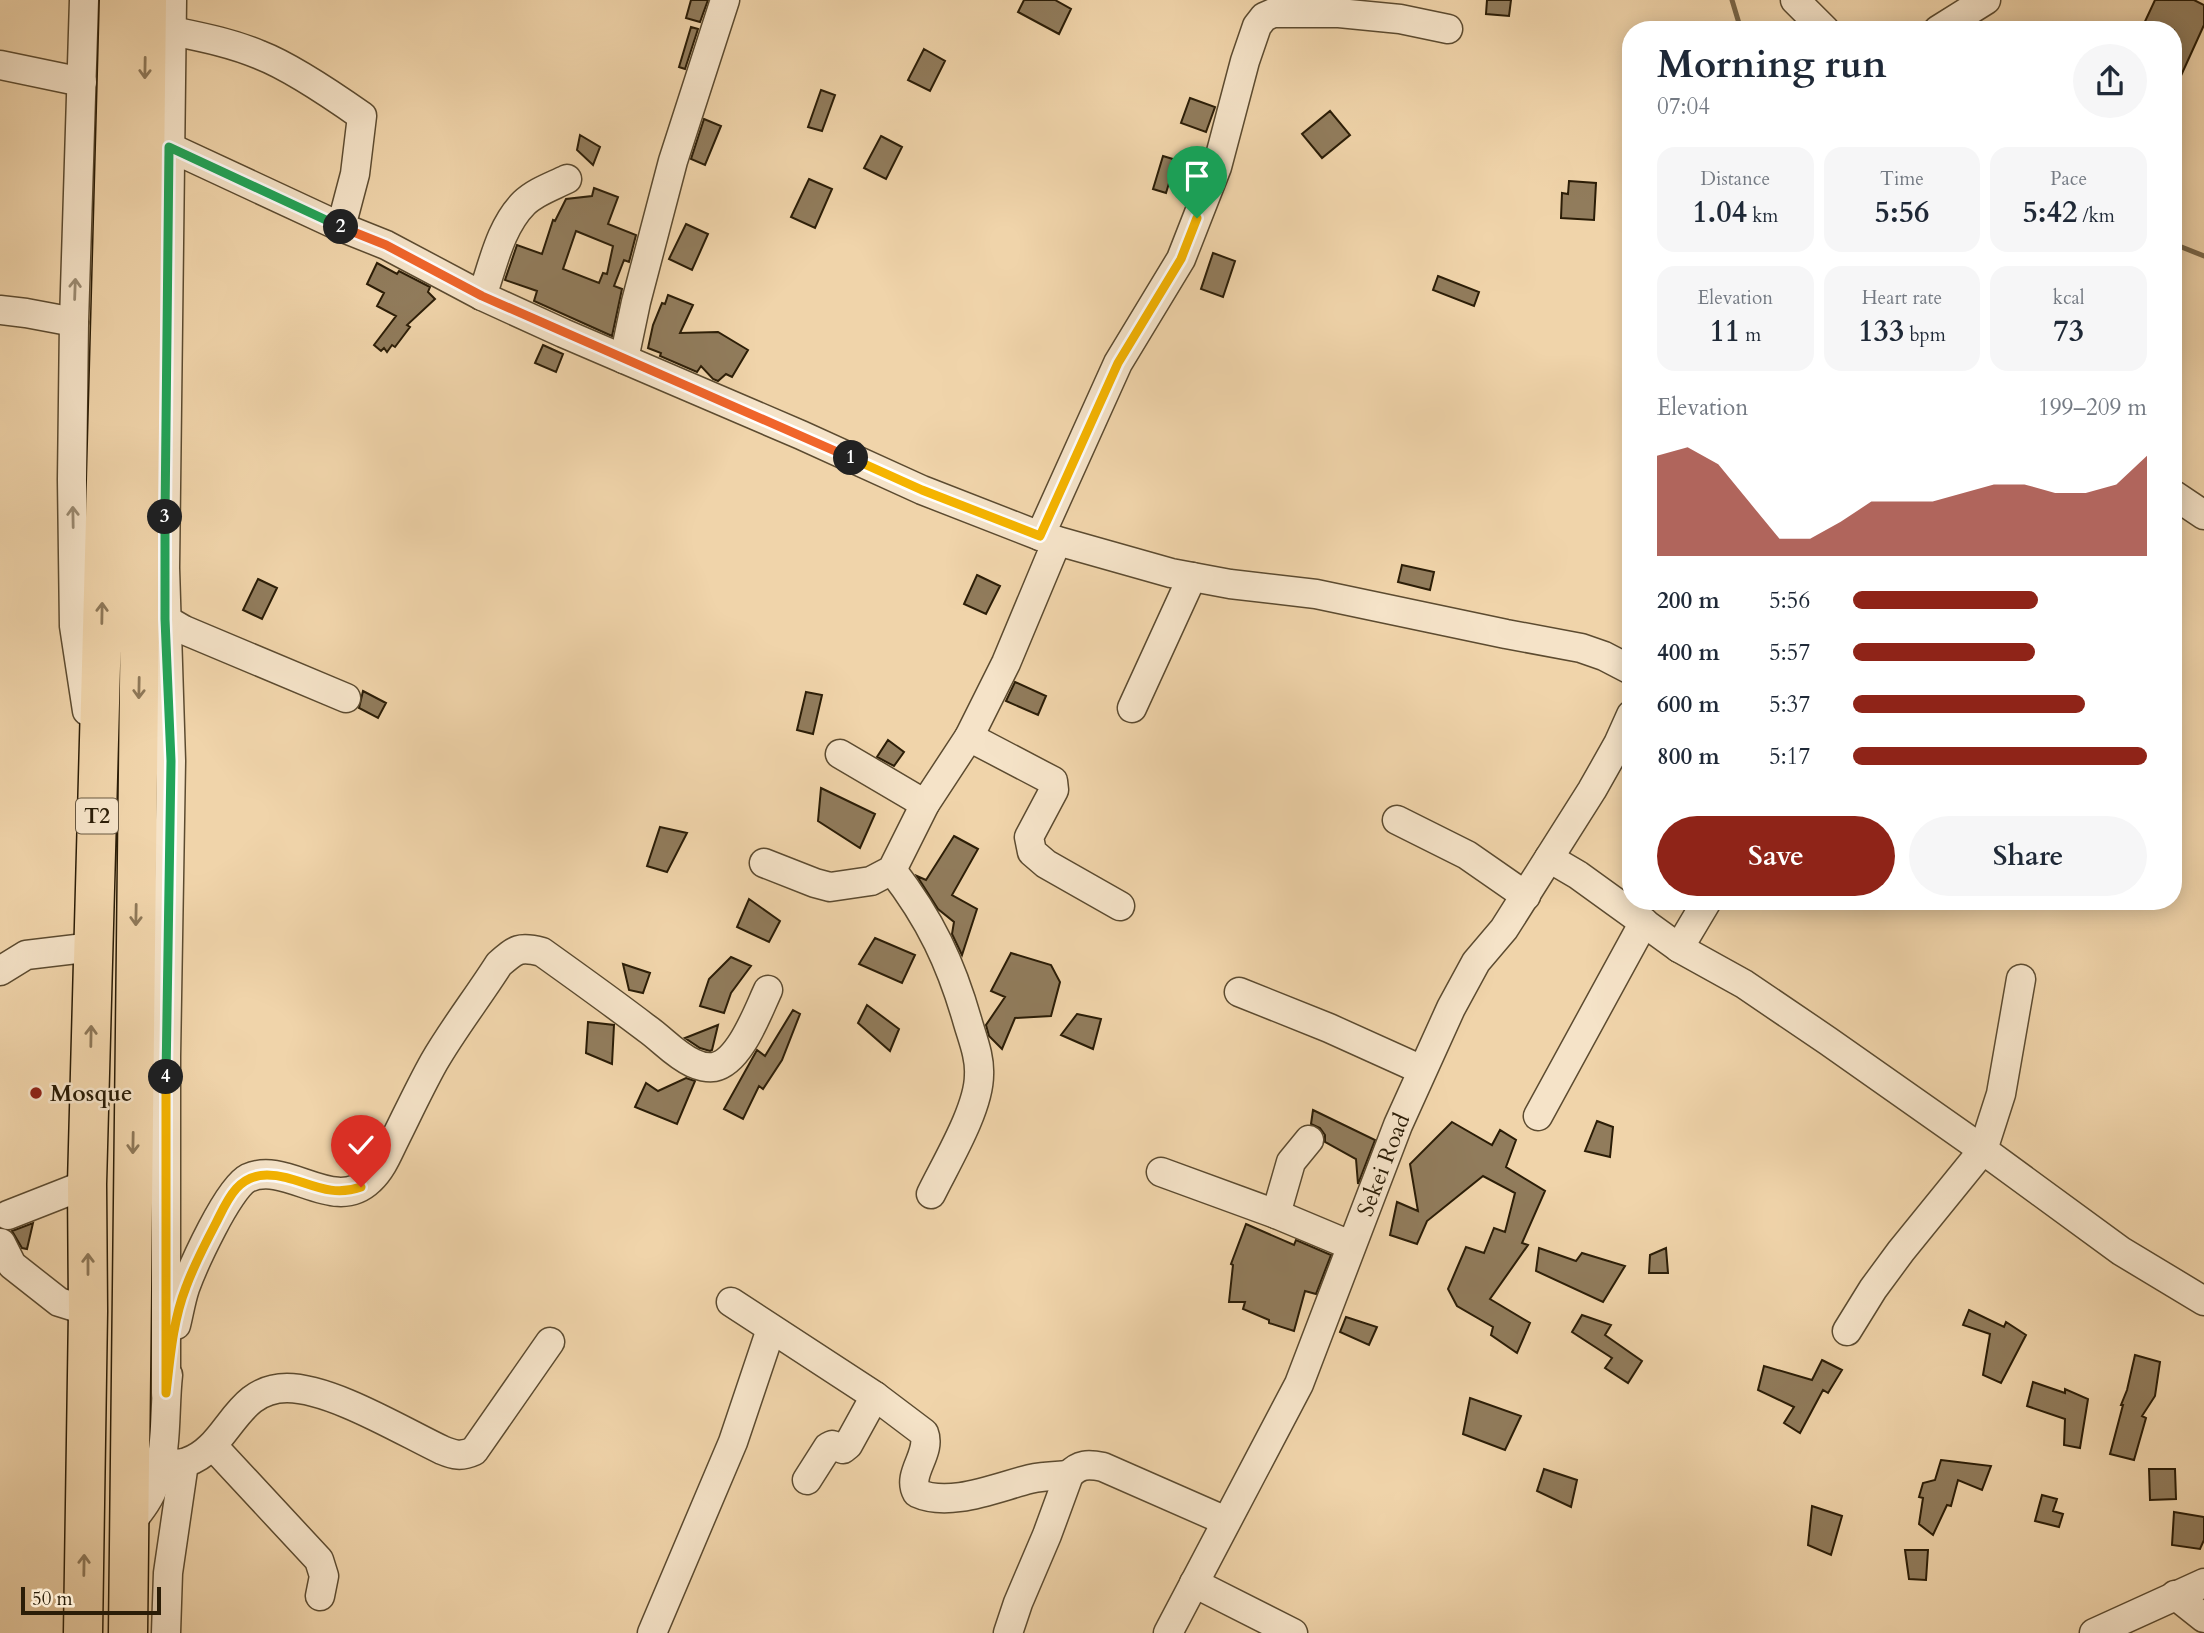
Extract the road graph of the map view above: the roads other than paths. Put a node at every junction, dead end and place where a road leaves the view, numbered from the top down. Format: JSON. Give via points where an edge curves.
{"nodes":[{"id":1,"x":84,"y":0,"type":"edge"},
{"id":2,"x":119,"y":0,"type":"edge"},
{"id":3,"x":147,"y":0,"type":"edge"},
{"id":4,"x":172,"y":0,"type":"edge"},
{"id":5,"x":725,"y":0,"type":"edge"},
{"id":6,"x":1795,"y":0,"type":"edge"},
{"id":7,"x":1986,"y":0,"type":"edge"},
{"id":8,"x":1816,"y":21,"type":"edge"},
{"id":9,"x":1952,"y":21,"type":"edge"},
{"id":10,"x":1448,"y":29,"type":"dead end"},
{"id":11,"x":172,"y":31,"type":"junction"},
{"id":12,"x":0,"y":65,"type":"edge"},
{"id":13,"x":82,"y":82,"type":"junction"},
{"id":14,"x":169,"y":147,"type":"junction"},
{"id":15,"x":567,"y":179,"type":"dead end"},
{"id":16,"x":341,"y":227,"type":"junction"},
{"id":17,"x":482,"y":296,"type":"junction"},
{"id":18,"x":0,"y":310,"type":"edge"},
{"id":19,"x":74,"y":322,"type":"junction"},
{"id":20,"x":624,"y":359,"type":"junction"},
{"id":21,"x":2182,"y":500,"type":"edge"},
{"id":22,"x":2204,"y":515,"type":"edge"},
{"id":23,"x":1048,"y":539,"type":"junction"},
{"id":24,"x":1192,"y":577,"type":"junction"},
{"id":25,"x":165,"y":619,"type":"junction"},
{"id":26,"x":1622,"y":665,"type":"edge"},
{"id":27,"x":346,"y":698,"type":"dead end"},
{"id":28,"x":1132,"y":708,"type":"dead end"},
{"id":29,"x":1622,"y":735,"type":"edge"},
{"id":30,"x":969,"y":737,"type":"junction"},
{"id":31,"x":840,"y":754,"type":"dead end"},
{"id":32,"x":98,"y":779,"type":"junction"},
{"id":33,"x":925,"y":804,"type":"junction"},
{"id":34,"x":1397,"y":820,"type":"dead end"},
{"id":35,"x":1549,"y":858,"type":"junction"},
{"id":36,"x":764,"y":863,"type":"dead end"},
{"id":37,"x":892,"y":870,"type":"junction"},
{"id":38,"x":1526,"y":896,"type":"junction"},
{"id":39,"x":1120,"y":906,"type":"dead end"},
{"id":40,"x":1622,"y":906,"type":"edge"},
{"id":41,"x":1627,"y":910,"type":"edge"},
{"id":42,"x":1702,"y":910,"type":"edge"},
{"id":43,"x":1644,"y":922,"type":"junction"},
{"id":44,"x":93,"y":947,"type":"junction"},
{"id":45,"x":1679,"y":948,"type":"junction"},
{"id":46,"x":0,"y":971,"type":"edge"},
{"id":47,"x":2021,"y":979,"type":"dead end"},
{"id":48,"x":768,"y":990,"type":"dead end"},
{"id":49,"x":1239,"y":992,"type":"dead end"},
{"id":50,"x":1422,"y":1070,"type":"junction"},
{"id":51,"x":1538,"y":1116,"type":"dead end"},
{"id":52,"x":1310,"y":1140,"type":"dead end"},
{"id":53,"x":1983,"y":1150,"type":"junction"},
{"id":54,"x":1161,"y":1172,"type":"dead end"},
{"id":55,"x":87,"y":1184,"type":"junction"},
{"id":56,"x":931,"y":1195,"type":"dead end"},
{"id":57,"x":1276,"y":1214,"type":"junction"},
{"id":58,"x":8,"y":1215,"type":"dead end"},
{"id":59,"x":1,"y":1243,"type":"edge"},
{"id":60,"x":1350,"y":1245,"type":"junction"},
{"id":61,"x":2204,"y":1301,"type":"edge"},
{"id":62,"x":731,"y":1302,"type":"dead end"},
{"id":63,"x":88,"y":1311,"type":"junction"},
{"id":64,"x":771,"y":1329,"type":"junction"},
{"id":65,"x":1847,"y":1331,"type":"dead end"},
{"id":66,"x":550,"y":1342,"type":"dead end"},
{"id":67,"x":166,"y":1393,"type":"junction"},
{"id":68,"x":875,"y":1396,"type":"junction"},
{"id":69,"x":213,"y":1446,"type":"junction"},
{"id":70,"x":172,"y":1463,"type":"junction"},
{"id":71,"x":1069,"y":1475,"type":"junction"},
{"id":72,"x":807,"y":1480,"type":"dead end"},
{"id":73,"x":1226,"y":1521,"type":"junction"},
{"id":74,"x":129,"y":1525,"type":"junction"},
{"id":75,"x":1194,"y":1583,"type":"junction"},
{"id":76,"x":2204,"y":1583,"type":"edge"},
{"id":77,"x":2175,"y":1595,"type":"junction"},
{"id":78,"x":320,"y":1596,"type":"dead end"},
{"id":79,"x":2204,"y":1618,"type":"edge"},
{"id":80,"x":83,"y":1633,"type":"edge"},
{"id":81,"x":128,"y":1633,"type":"edge"},
{"id":82,"x":166,"y":1633,"type":"edge"},
{"id":83,"x":652,"y":1633,"type":"edge"},
{"id":84,"x":1008,"y":1633,"type":"edge"},
{"id":85,"x":1168,"y":1633,"type":"edge"},
{"id":86,"x":1293,"y":1633,"type":"edge"},
{"id":87,"x":2094,"y":1633,"type":"edge"}],
"edges":[{"from":1,"to":13,"type":"street"},
{"from":32,"to":2,"type":"highway","number":"T2","one_way":true},
{"from":3,"to":74,"type":"highway","number":"T2","one_way":true},
{"from":4,"to":11,"type":"street"},
{"from":5,"to":20,"type":"street","via":[[673,162]]},
{"from":6,"to":8,"type":"street"},
{"from":7,"to":9,"type":"street"},
{"from":10,"to":23,"type":"street","via":[[1339,13],[1273,12],[1264,17],[1245,61],[1217,167],[1181,259],[1118,363]]},
{"from":11,"to":14,"type":"street"},
{"from":11,"to":16,"type":"street","via":[[262,55],[362,116]]},
{"from":12,"to":13,"type":"street"},
{"from":19,"to":13,"type":"street","one_way":true},
{"from":14,"to":16,"type":"street"},
{"from":14,"to":25,"type":"street"},
{"from":15,"to":17,"type":"street","via":[[526,201],[509,221]]},
{"from":16,"to":17,"type":"street","via":[[386,245]]},
{"from":17,"to":20,"type":"street"},
{"from":18,"to":19,"type":"street"},
{"from":32,"to":19,"type":"street","one_way":true,"via":[[74,626]]},
{"from":20,"to":23,"type":"street","via":[[922,490]]},
{"from":21,"to":22,"type":"street"},
{"from":23,"to":24,"type":"street"},
{"from":23,"to":30,"type":"street","via":[[1006,663]]},
{"from":24,"to":26,"type":"street","via":[[1317,594],[1581,648]]},
{"from":24,"to":28,"type":"street"},
{"from":25,"to":27,"type":"street"},
{"from":25,"to":67,"type":"street","via":[[171,761]]},
{"from":29,"to":35,"type":"street","name":"Sekei Road"},
{"from":30,"to":33,"type":"street"},
{"from":30,"to":39,"type":"street","via":[[1053,781],[1054,790],[1029,837],[1032,852]]},
{"from":31,"to":33,"type":"street"},
{"from":32,"to":44,"type":"highway","number":"T2"},
{"from":33,"to":37,"type":"street"},
{"from":34,"to":38,"type":"street","via":[[1467,855]]},
{"from":35,"to":38,"type":"street","name":"Sekei Road"},
{"from":35,"to":40,"type":"street"},
{"from":36,"to":37,"type":"street","via":[[830,887],[871,881]]},
{"from":37,"to":56,"type":"street","via":[[944,951],[977,1051],[979,1076],[973,1102]]},
{"from":38,"to":50,"type":"street","name":"Sekei Road","via":[[1476,962]]},
{"from":41,"to":43,"type":"street"},
{"from":42,"to":45,"type":"street"},
{"from":43,"to":45,"type":"street"},
{"from":43,"to":51,"type":"street"},
{"from":44,"to":46,"type":"street","via":[[26,955]]},
{"from":55,"to":44,"type":"highway","number":"T2","one_way":true},
{"from":45,"to":53,"type":"street","via":[[1744,984]]},
{"from":47,"to":53,"type":"street","via":[[2001,1094]]},
{"from":48,"to":67,"type":"street","via":[[736,1052],[720,1065],[705,1066],[675,1052],[542,952],[513,951],[499,964],[435,1061],[371,1179],[361,1187],[335,1192],[266,1175],[239,1184],[185,1289]]},
{"from":49,"to":50,"type":"street"},
{"from":50,"to":60,"type":"street","name":"Sekei Road"},
{"from":52,"to":57,"type":"street","via":[[1291,1162]]},
{"from":53,"to":61,"type":"street","via":[[2121,1251]]},
{"from":53,"to":65,"type":"street","via":[[1901,1251]]},
{"from":54,"to":57,"type":"street"},
{"from":55,"to":58,"type":"street"},
{"from":63,"to":55,"type":"highway","number":"T2","one_way":true},
{"from":57,"to":60,"type":"street"},
{"from":59,"to":63,"type":"street","via":[[12,1265],[58,1302]]},
{"from":60,"to":73,"type":"street","name":"Sekei Road","via":[[1299,1384]]},
{"from":62,"to":64,"type":"street"},
{"from":80,"to":63,"type":"highway","number":"T2","one_way":true},
{"from":64,"to":68,"type":"street"},
{"from":64,"to":83,"type":"street","via":[[733,1442]]},
{"from":66,"to":69,"type":"street","via":[[474,1451],[464,1455],[442,1450],[333,1397],[289,1388],[272,1389],[246,1403]]},
{"from":67,"to":70,"type":"street"},
{"from":68,"to":71,"type":"street","via":[[925,1436],[914,1482],[914,1490],[922,1495],[964,1497],[1029,1479]]},
{"from":68,"to":72,"type":"street","via":[[848,1445],[828,1447]]},
{"from":69,"to":70,"type":"street","via":[[198,1457]]},
{"from":69,"to":78,"type":"street","via":[[319,1560],[324,1576]]},
{"from":70,"to":74,"type":"street"},
{"from":70,"to":82,"type":"street"},
{"from":71,"to":73,"type":"street","via":[[1083,1465],[1103,1467]]},
{"from":71,"to":84,"type":"street"},
{"from":73,"to":75,"type":"street","name":"Sekei Road"},
{"from":74,"to":81,"type":"highway","number":"T2"},
{"from":75,"to":85,"type":"street","name":"Sekei Road"},
{"from":75,"to":86,"type":"street"},
{"from":76,"to":77,"type":"street"},
{"from":77,"to":79,"type":"street"},
{"from":77,"to":87,"type":"street"}]}
